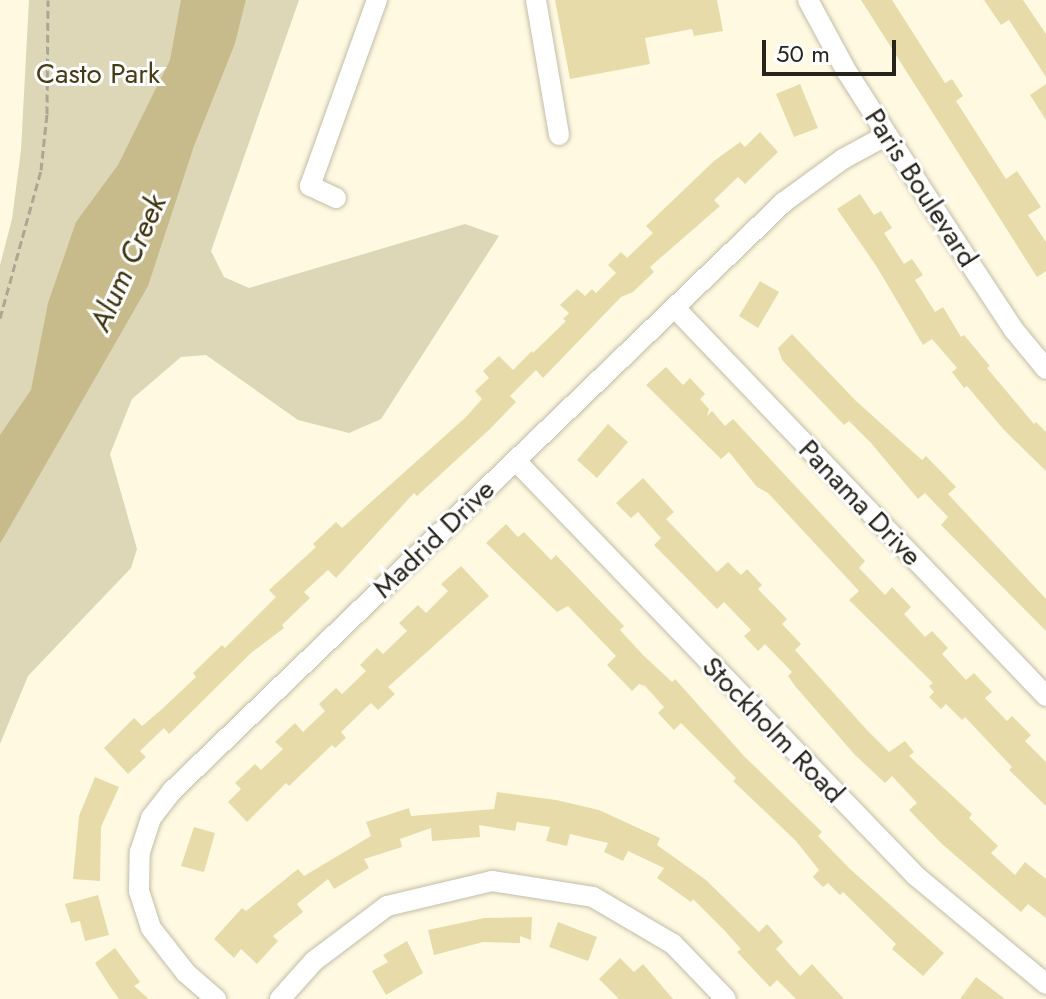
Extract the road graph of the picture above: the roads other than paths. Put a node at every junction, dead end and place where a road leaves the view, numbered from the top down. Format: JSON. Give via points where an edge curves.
{"nodes":[{"id":1,"x":377,"y":0,"type":"edge"},
{"id":2,"x":536,"y":0,"type":"edge"},
{"id":3,"x":808,"y":0,"type":"edge"},
{"id":4,"x":559,"y":135,"type":"dead end"},
{"id":5,"x":887,"y":135,"type":"junction"},
{"id":6,"x":336,"y":198,"type":"dead end"},
{"id":7,"x":675,"y":308,"type":"junction"},
{"id":8,"x":1046,"y":369,"type":"edge"},
{"id":9,"x":516,"y":461,"type":"junction"},
{"id":10,"x":1046,"y":696,"type":"edge"},
{"id":11,"x":1046,"y":984,"type":"edge"},
{"id":12,"x":216,"y":999,"type":"edge"},
{"id":13,"x":280,"y":999,"type":"edge"},
{"id":14,"x":726,"y":999,"type":"edge"}],
"edges":[{"from":1,"to":6,"type":"street","via":[[310,186]]},
{"from":2,"to":4,"type":"street"},
{"from":3,"to":5,"type":"street","name":"Paris Boulevard"},
{"from":5,"to":7,"type":"street","name":"Madrid Drive","via":[[784,202]]},
{"from":5,"to":8,"type":"street","name":"Paris Boulevard","via":[[1014,330]]},
{"from":7,"to":9,"type":"street","name":"Madrid Drive"},
{"from":7,"to":10,"type":"street","name":"Panama Drive"},
{"from":9,"to":11,"type":"street","name":"Stockholm Road","via":[[916,876]]},
{"from":9,"to":12,"type":"street","name":"Madrid Drive","via":[[187,775],[151,818],[140,852],[139,891],[151,928],[186,973]]},
{"from":13,"to":14,"type":"street","via":[[314,961],[387,906],[492,881],[593,897],[673,944]]}]}
